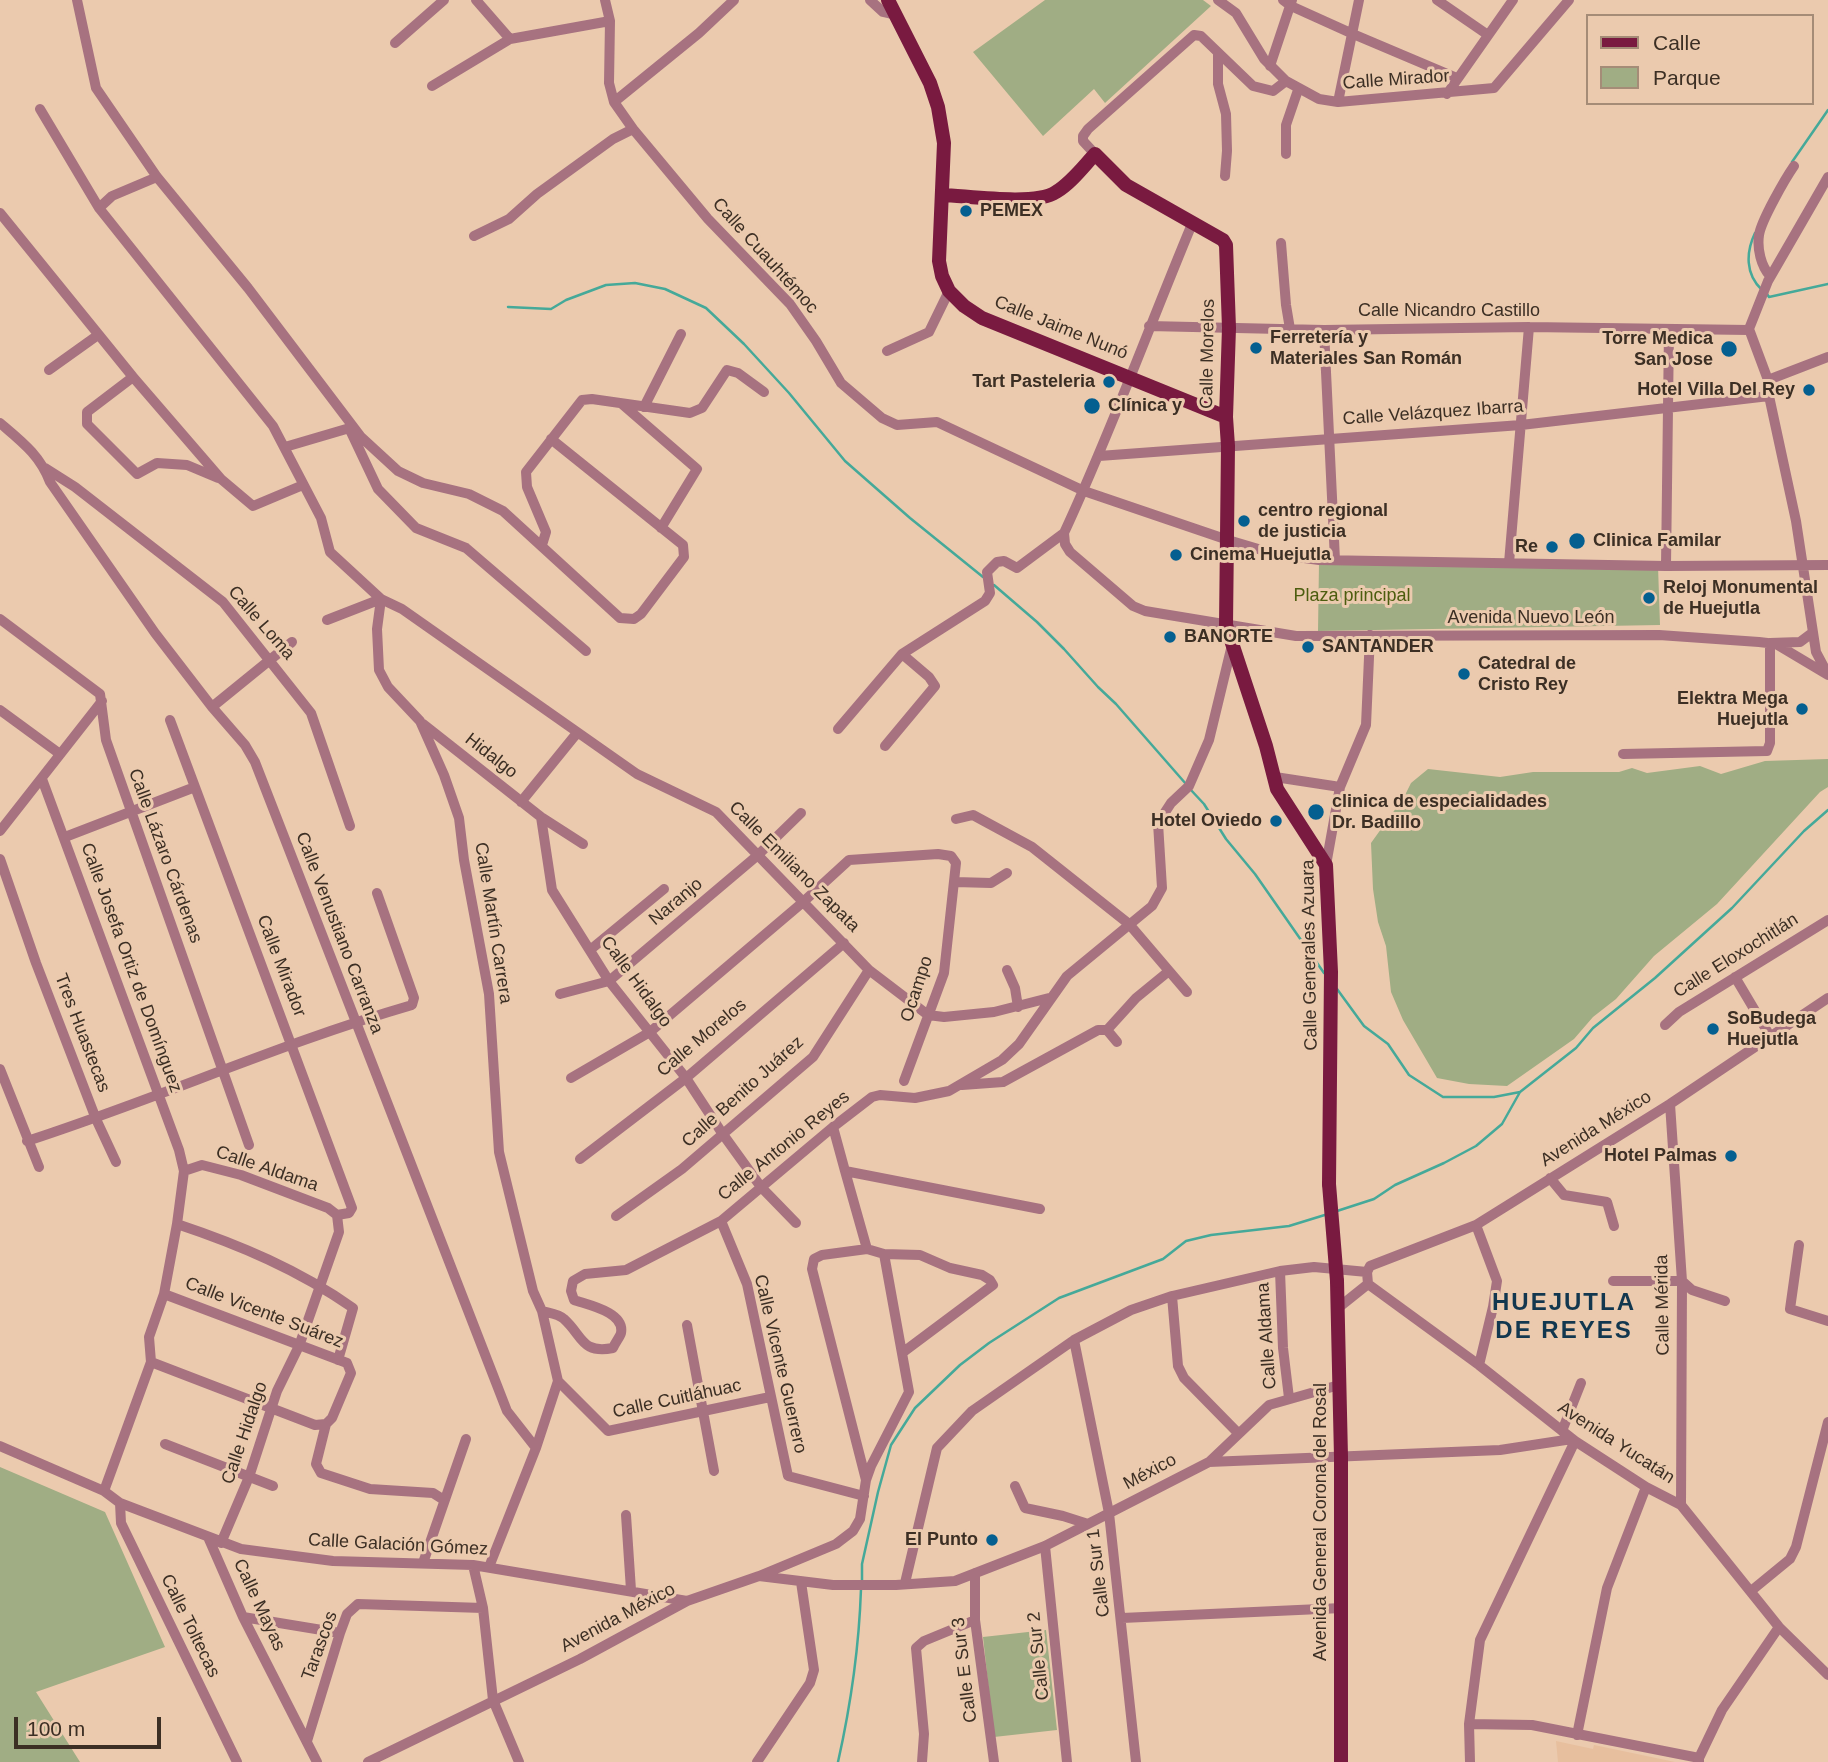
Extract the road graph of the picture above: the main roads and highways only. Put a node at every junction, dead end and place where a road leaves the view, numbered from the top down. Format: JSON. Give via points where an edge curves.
{"nodes":[{"id":1,"x":887,"y":0,"type":"edge"},
{"id":2,"x":943,"y":195,"type":"junction"},
{"id":3,"x":1226,"y":417,"type":"junction"},
{"id":4,"x":1326,"y":865,"type":"joint"},
{"id":5,"x":1337,"y":1281,"type":"joint"},
{"id":6,"x":1341,"y":1762,"type":"edge"}],
"edges":[{"from":1,"to":2,"type":"main road","via":[[938,107],[944,143]]},
{"from":2,"to":3,"type":"main road","name":"Calle Jaime Nunó","via":[[939,261],[949,291],[964,306],[982,318]]},
{"from":2,"to":3,"type":"main road","name":"Calle Morelos","via":[[1023,200],[1054,194],[1095,154],[1126,185],[1223,240],[1228,328]]},
{"from":3,"to":4,"type":"main road","name":"Calle Morelos","via":[[1226,625],[1277,789]]},
{"from":4,"to":5,"type":"main road","name":"Calle Generales Azuara","bridge":true,"via":[[1331,972],[1329,1184]]},
{"from":5,"to":6,"type":"main road","name":"Avenida General Corona del Rosal"}]}
